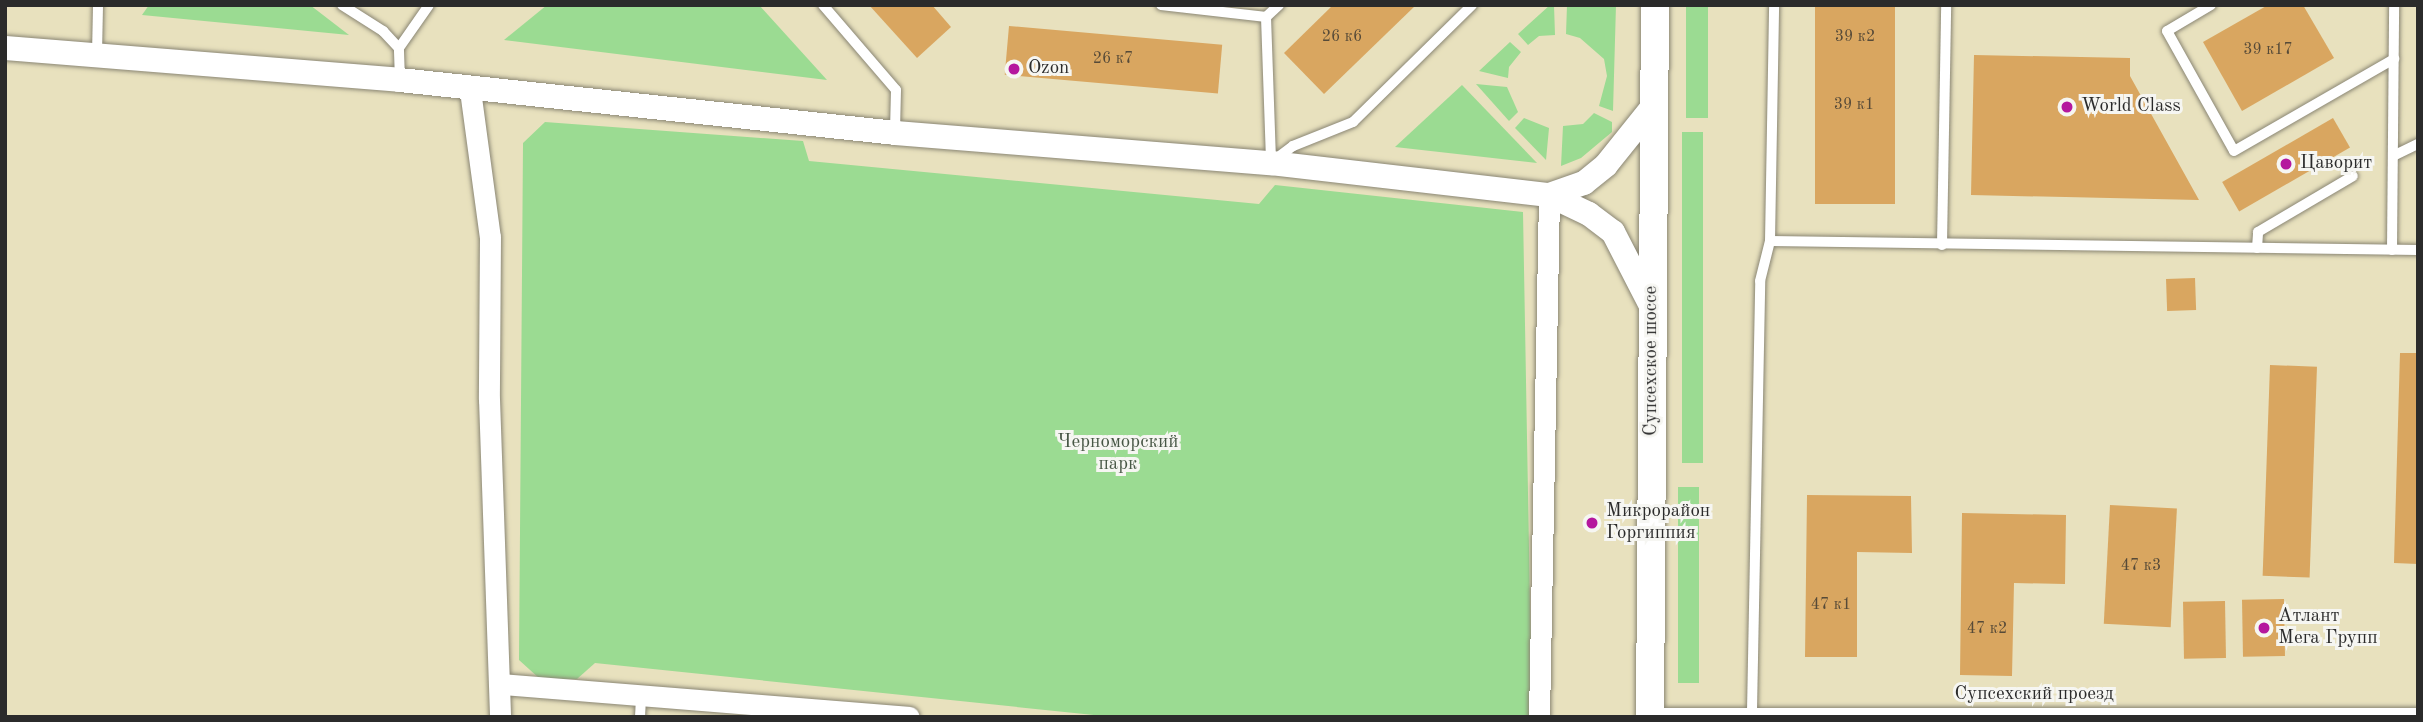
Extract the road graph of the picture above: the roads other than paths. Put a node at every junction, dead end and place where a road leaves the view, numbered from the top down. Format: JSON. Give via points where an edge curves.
{"nodes":[{"id":1,"x":342,"y":5,"type":"edge"},
{"id":2,"x":429,"y":5,"type":"edge"},
{"id":3,"x":823,"y":5,"type":"edge"},
{"id":4,"x":1161,"y":5,"type":"edge"},
{"id":5,"x":1279,"y":5,"type":"edge"},
{"id":6,"x":1472,"y":5,"type":"edge"},
{"id":7,"x":1655,"y":5,"type":"edge"},
{"id":8,"x":1774,"y":5,"type":"edge"},
{"id":9,"x":1946,"y":5,"type":"edge"},
{"id":10,"x":2211,"y":5,"type":"edge"},
{"id":11,"x":2394,"y":5,"type":"edge"},
{"id":12,"x":95,"y":7,"type":"edge"},
{"id":13,"x":1266,"y":17,"type":"junction"},
{"id":14,"x":5,"y":48,"type":"edge"},
{"id":15,"x":399,"y":48,"type":"junction"},
{"id":16,"x":97,"y":54,"type":"junction"},
{"id":17,"x":2394,"y":59,"type":"junction"},
{"id":18,"x":400,"y":80,"type":"junction"},
{"id":19,"x":470,"y":90,"type":"junction"},
{"id":20,"x":1654,"y":105,"type":"junction"},
{"id":21,"x":895,"y":133,"type":"junction"},
{"id":22,"x":2418,"y":144,"type":"edge"},
{"id":23,"x":2393,"y":156,"type":"junction"},
{"id":24,"x":1271,"y":163,"type":"junction"},
{"id":25,"x":2353,"y":176,"type":"dead end"},
{"id":26,"x":1549,"y":195,"type":"junction"},
{"id":27,"x":1770,"y":241,"type":"junction"},
{"id":28,"x":1942,"y":245,"type":"junction"},
{"id":29,"x":2257,"y":248,"type":"junction"},
{"id":30,"x":2392,"y":250,"type":"junction"},
{"id":31,"x":2418,"y":250,"type":"edge"},
{"id":32,"x":1653,"y":309,"type":"junction"},
{"id":33,"x":501,"y":684,"type":"junction"},
{"id":34,"x":640,"y":708,"type":"edge"},
{"id":35,"x":1752,"y":711,"type":"junction"},
{"id":36,"x":2418,"y":713,"type":"edge"},
{"id":37,"x":1650,"y":715,"type":"edge"},
{"id":38,"x":500,"y":717,"type":"edge"},
{"id":39,"x":909,"y":717,"type":"edge"},
{"id":40,"x":1539,"y":717,"type":"edge"}],
"edges":[{"from":1,"to":15,"type":"lane","via":[[383,31]]},
{"from":2,"to":15,"type":"lane"},
{"from":3,"to":21,"type":"lane","via":[[896,90]]},
{"from":4,"to":13,"type":"lane"},
{"from":5,"to":13,"type":"lane"},
{"from":6,"to":24,"type":"lane","via":[[1353,122],[1293,146]]},
{"from":7,"to":20,"type":"main road","name":"Супсехское шоссе"},
{"from":8,"to":27,"type":"lane"},
{"from":9,"to":28,"type":"lane"},
{"from":10,"to":17,"type":"lane","via":[[2167,31],[2234,151]]},
{"from":11,"to":17,"type":"lane"},
{"from":12,"to":16,"type":"lane"},
{"from":13,"to":24,"type":"lane"},
{"from":14,"to":16,"type":"street"},
{"from":15,"to":18,"type":"lane"},
{"from":16,"to":18,"type":"street"},
{"from":17,"to":23,"type":"lane"},
{"from":18,"to":19,"type":"street"},
{"from":19,"to":21,"type":"street"},
{"from":19,"to":33,"type":"street","via":[[490,237],[489,399]]},
{"from":20,"to":26,"type":"street","via":[[1606,165],[1584,183]]},
{"from":20,"to":32,"type":"main road","name":"Супсехское шоссе"},
{"from":21,"to":24,"type":"street"},
{"from":22,"to":23,"type":"lane"},
{"from":23,"to":30,"type":"lane"},
{"from":24,"to":26,"type":"street"},
{"from":25,"to":29,"type":"lane","via":[[2258,232]]},
{"from":26,"to":32,"type":"street","via":[[1590,214],[1613,232]]},
{"from":26,"to":40,"type":"street"},
{"from":27,"to":28,"type":"lane"},
{"from":27,"to":35,"type":"lane","via":[[1760,281]]},
{"from":28,"to":29,"type":"lane"},
{"from":29,"to":30,"type":"lane"},
{"from":30,"to":31,"type":"lane"},
{"from":32,"to":37,"type":"main road","name":"Супсехское шоссе"},
{"from":33,"to":34,"type":"street"},
{"from":33,"to":38,"type":"street"},
{"from":34,"to":39,"type":"street"},
{"from":35,"to":36,"type":"lane","name":"Супсехский проезд"},
{"from":35,"to":37,"type":"lane","name":"Супсехский проезд"}]}
